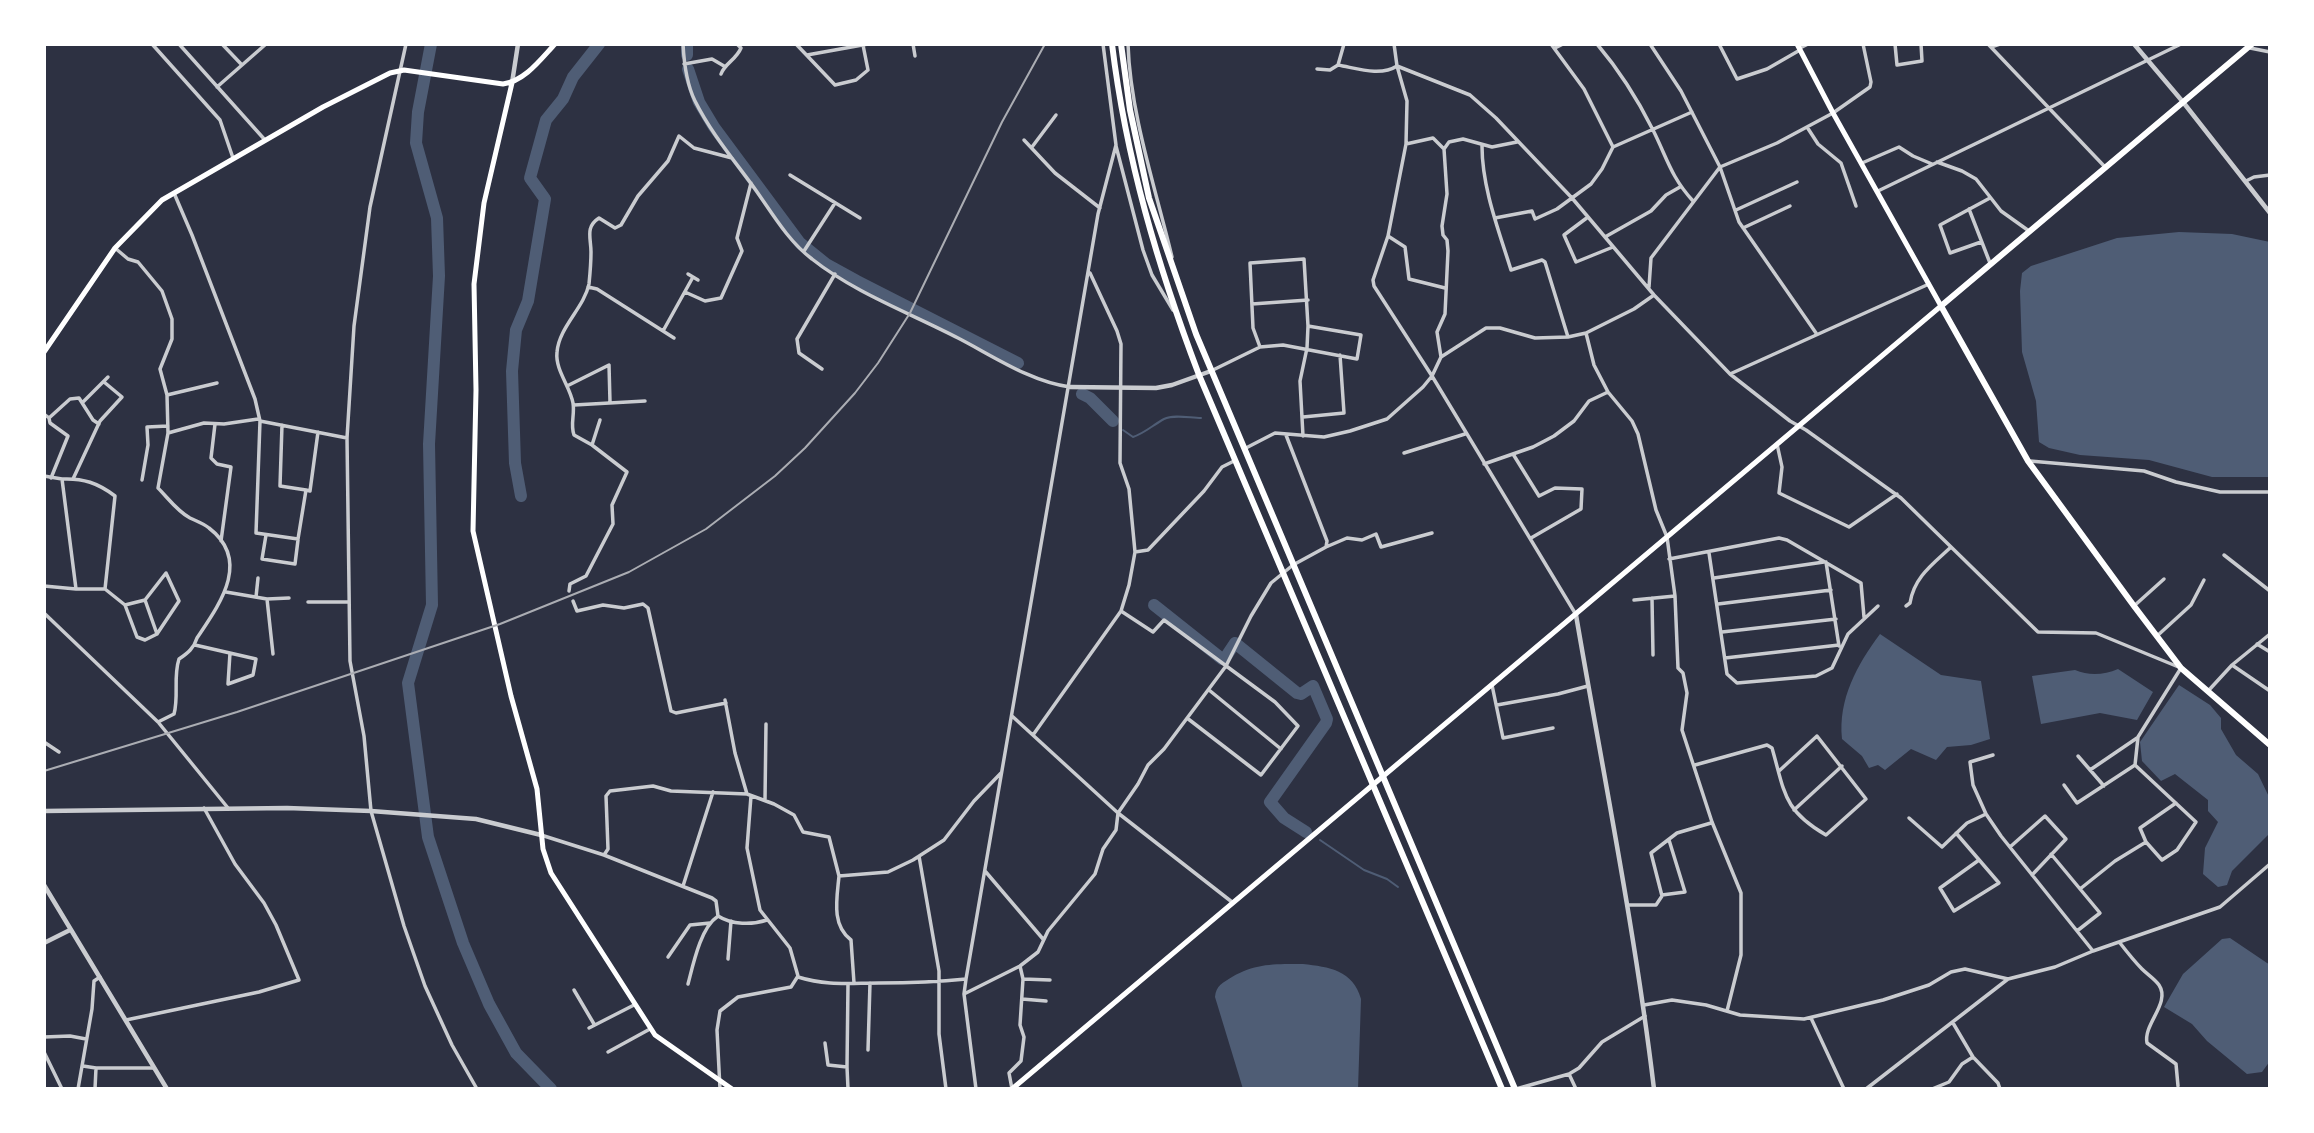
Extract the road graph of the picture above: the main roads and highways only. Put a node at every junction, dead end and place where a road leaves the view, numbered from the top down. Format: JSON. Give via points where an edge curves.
{"nodes":[{"id":1,"x":555,"y":44,"type":"edge"},
{"id":2,"x":1112,"y":44,"type":"edge"},
{"id":3,"x":1121,"y":44,"type":"edge"},
{"id":4,"x":2250,"y":45,"type":"edge"},
{"id":5,"x":1799,"y":47,"type":"edge"},
{"id":6,"x":512,"y":83,"type":"junction"},
{"id":7,"x":1941,"y":306,"type":"junction"},
{"id":8,"x":44,"y":352,"type":"edge"},
{"id":9,"x":2270,"y":744,"type":"edge"},
{"id":10,"x":1383,"y":777,"type":"junction"},
{"id":11,"x":1373,"y":787,"type":"junction"},
{"id":12,"x":732,"y":1089,"type":"edge"},
{"id":13,"x":1012,"y":1089,"type":"edge"},
{"id":14,"x":1502,"y":1089,"type":"edge"},
{"id":15,"x":1515,"y":1089,"type":"edge"}],
"edges":[{"from":1,"to":6,"type":"main road"},
{"from":2,"to":11,"type":"main road","via":[[1140,200],[1174,312]]},
{"from":3,"to":10,"type":"main road","via":[[1135,141],[1181,295]]},
{"from":4,"to":7,"type":"main road"},
{"from":5,"to":7,"type":"main road"},
{"from":6,"to":8,"type":"main road","via":[[402,70],[173,191],[116,248]]},
{"from":6,"to":12,"type":"main road","via":[[484,203],[474,284],[473,531],[537,789],[543,849],[551,873],[658,1039]]},
{"from":7,"to":9,"type":"main road","via":[[2028,461],[2134,606],[2181,667]]},
{"from":7,"to":10,"type":"main road"},
{"from":10,"to":11,"type":"main road"},
{"from":10,"to":15,"type":"main road"},
{"from":11,"to":13,"type":"main road"},
{"from":11,"to":14,"type":"main road"}]}
